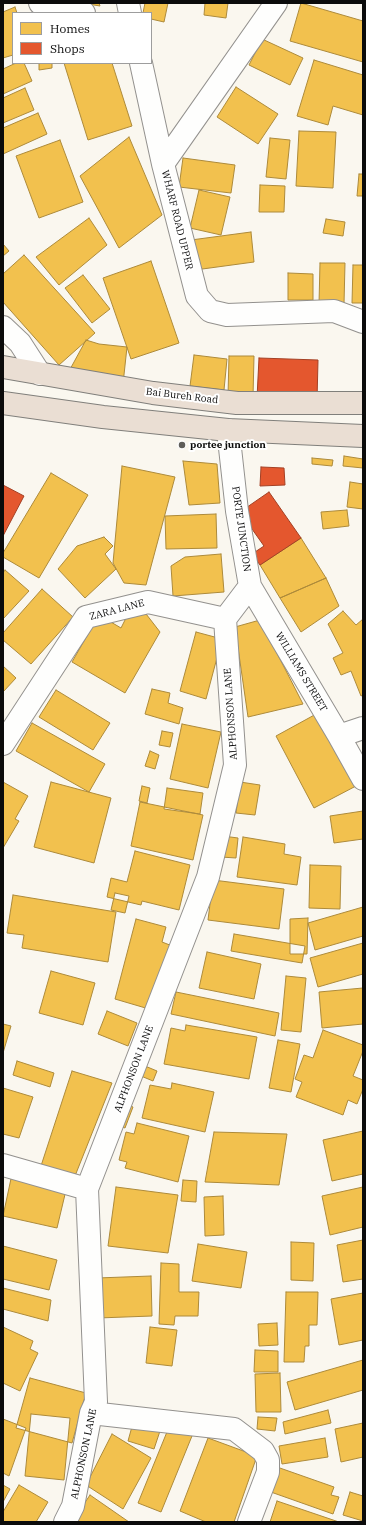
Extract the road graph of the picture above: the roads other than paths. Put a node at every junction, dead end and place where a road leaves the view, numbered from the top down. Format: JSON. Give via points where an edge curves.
{"nodes":[{"id":1,"x":40,"y":3,"type":"edge"},
{"id":2,"x":276,"y":3,"type":"edge"},
{"id":3,"x":80,"y":12,"type":"edge"},
{"id":4,"x":141,"y":64,"type":"edge"},
{"id":5,"x":163,"y":164,"type":"junction"},
{"id":6,"x":363,"y":322,"type":"edge"},
{"id":7,"x":3,"y":327,"type":"edge"},
{"id":8,"x":3,"y":367,"type":"edge"},
{"id":9,"x":40,"y":374,"type":"junction"},
{"id":10,"x":3,"y":403,"type":"edge"},
{"id":11,"x":363,"y":403,"type":"edge"},
{"id":12,"x":228,"y":430,"type":"junction"},
{"id":13,"x":363,"y":436,"type":"edge"},
{"id":14,"x":250,"y":586,"type":"junction"},
{"id":15,"x":224,"y":619,"type":"junction"},
{"id":16,"x":363,"y":728,"type":"edge"},
{"id":17,"x":340,"y":736,"type":"junction"},
{"id":18,"x":3,"y":744,"type":"edge"},
{"id":19,"x":363,"y":778,"type":"edge"},
{"id":20,"x":3,"y":1164,"type":"edge"},
{"id":21,"x":87,"y":1189,"type":"junction"},
{"id":22,"x":91,"y":1413,"type":"junction"},
{"id":23,"x":65,"y":1522,"type":"edge"},
{"id":24,"x":249,"y":1522,"type":"edge"}],
"edges":[{"from":1,"to":3,"type":"street"},
{"from":2,"to":5,"type":"street","name":"WHARF ROAD UPPER"},
{"from":4,"to":5,"type":"street"},
{"from":5,"to":6,"type":"street","name":"WHARF ROAD UPPER","via":[[197,296],[210,311],[227,315],[334,311]]},
{"from":7,"to":9,"type":"street","via":[[20,344]]},
{"from":8,"to":9,"type":"highway","name":"Bai Bureh Road"},
{"from":9,"to":11,"type":"highway","name":"Bai Bureh Road","via":[[153,393],[237,403]]},
{"from":10,"to":12,"type":"highway"},
{"from":12,"to":13,"type":"highway"},
{"from":12,"to":14,"type":"street","name":"PORTE JUNCTION","via":[[237,511]]},
{"from":14,"to":15,"type":"street","name":"PORTE JUNCTION"},
{"from":14,"to":17,"type":"street","name":"WILLIAMS STREET"},
{"from":15,"to":18,"type":"street","name":"ZARA LANE","via":[[148,602],[86,617]]},
{"from":15,"to":21,"type":"street","name":"ALPHONSON LANE","via":[[235,765],[208,878]]},
{"from":16,"to":17,"type":"street"},
{"from":17,"to":19,"type":"street","name":"WILLIAMS STREET"},
{"from":20,"to":21,"type":"street"},
{"from":21,"to":22,"type":"street","name":"ALPHONSON LANE","via":[[96,1402]]},
{"from":22,"to":23,"type":"street","name":"ALPHONSON LANE","via":[[73,1506]]},
{"from":22,"to":24,"type":"street","via":[[234,1428],[263,1451],[268,1460],[268,1472]]}]}
